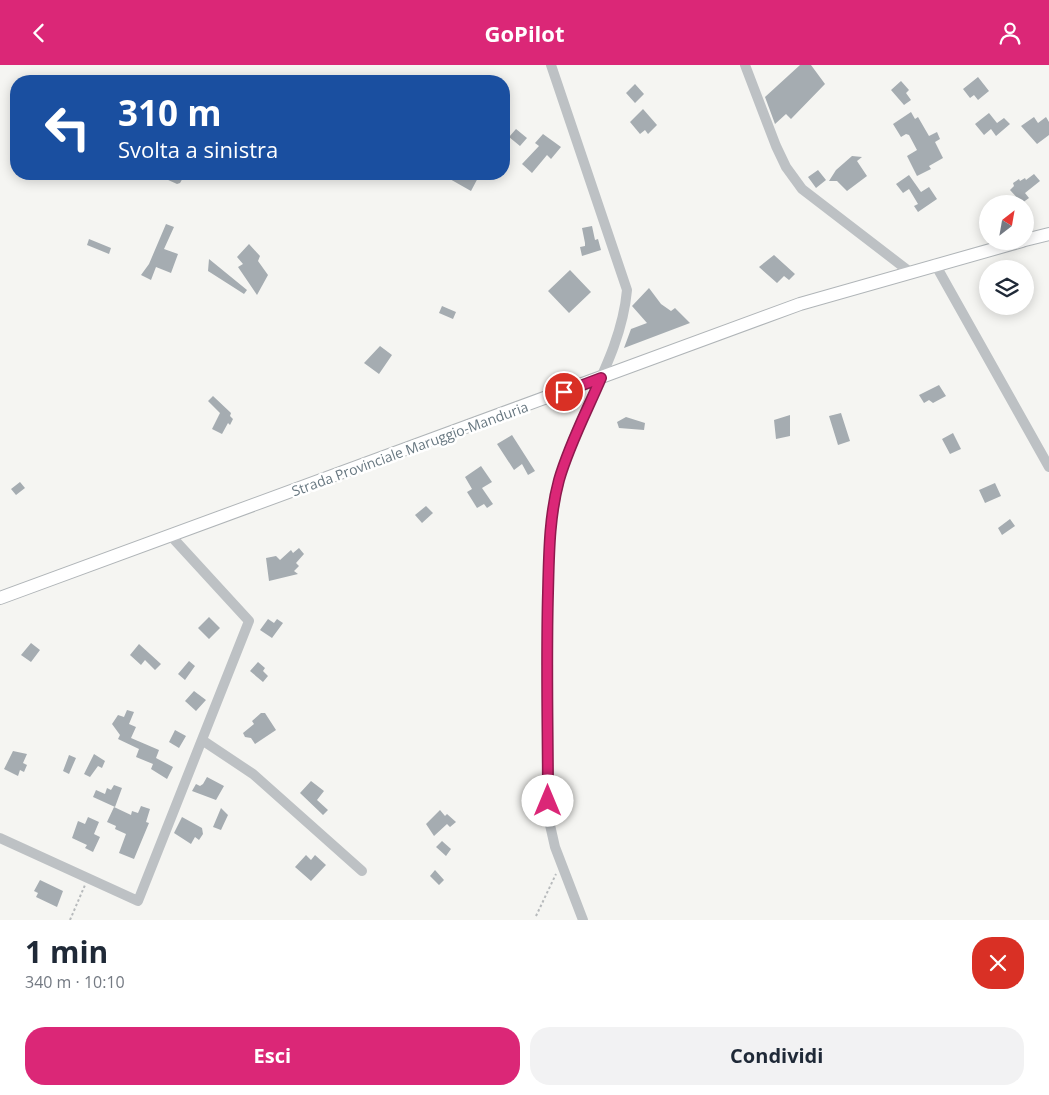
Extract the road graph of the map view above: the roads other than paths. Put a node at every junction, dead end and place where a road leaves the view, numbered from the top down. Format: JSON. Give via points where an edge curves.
{"nodes":[{"id":1,"x":551,"y":65,"type":"edge"},
{"id":2,"x":745,"y":65,"type":"edge"},
{"id":3,"x":1049,"y":234,"type":"edge"},
{"id":4,"x":1034,"y":238,"type":"edge"},
{"id":5,"x":989,"y":250,"type":"edge"},
{"id":6,"x":935,"y":264,"type":"junction"},
{"id":7,"x":910,"y":272,"type":"junction"},
{"id":8,"x":601,"y":378,"type":"junction"},
{"id":9,"x":1049,"y":467,"type":"edge"},
{"id":10,"x":171,"y":536,"type":"junction"},
{"id":11,"x":0,"y":598,"type":"edge"},
{"id":12,"x":202,"y":740,"type":"junction"},
{"id":13,"x":0,"y":838,"type":"edge"},
{"id":14,"x":362,"y":871,"type":"dead end"},
{"id":15,"x":583,"y":920,"type":"edge"}],
"edges":[{"from":1,"to":8,"type":"street","via":[[627,290],[625,311]]},
{"from":2,"to":7,"type":"street","via":[[776,146],[802,189]]},
{"from":3,"to":4,"type":"main road","name":"Strada Provinciale Maruggio-Manduria"},
{"from":5,"to":6,"type":"main road","name":"Strada Provinciale Maruggio-Manduria"},
{"from":6,"to":7,"type":"main road","name":"Strada Provinciale Maruggio-Manduria"},
{"from":6,"to":9,"type":"street"},
{"from":7,"to":8,"type":"main road","name":"Strada Provinciale Maruggio-Manduria","via":[[800,304]]},
{"from":8,"to":10,"type":"main road","name":"Strada Provinciale Maruggio-Manduria"},
{"from":8,"to":15,"type":"street","via":[[560,479],[550,536],[550,825]]},
{"from":10,"to":11,"type":"main road","name":"Strada Provinciale Maruggio-Manduria"},
{"from":10,"to":12,"type":"street","via":[[249,621]]},
{"from":12,"to":13,"type":"street","via":[[138,901]]},
{"from":12,"to":14,"type":"street","via":[[253,774]]}]}
